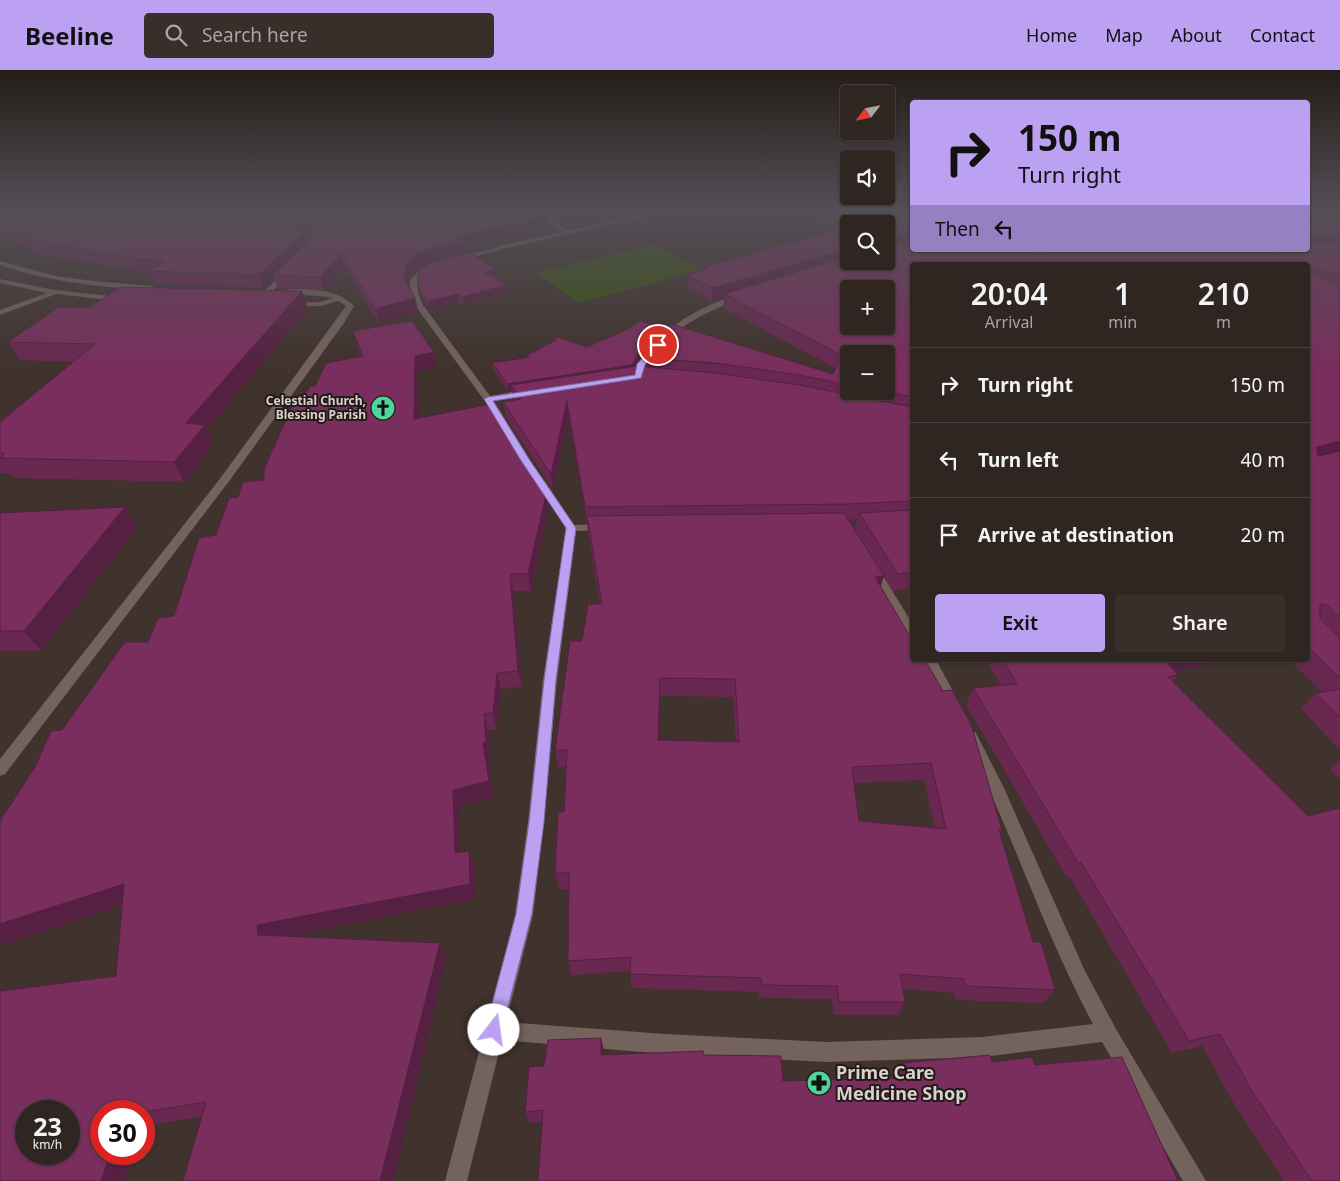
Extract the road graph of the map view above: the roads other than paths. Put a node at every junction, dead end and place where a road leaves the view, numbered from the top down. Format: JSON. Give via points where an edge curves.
{"nodes":[{"id":1,"x":0,"y":263,"type":"edge"},
{"id":2,"x":437,"y":264,"type":"edge"},
{"id":3,"x":292,"y":267,"type":"edge"},
{"id":4,"x":0,"y":281,"type":"edge"},
{"id":5,"x":158,"y":288,"type":"edge"},
{"id":6,"x":257,"y":291,"type":"edge"},
{"id":7,"x":267,"y":291,"type":"junction"},
{"id":8,"x":55,"y":292,"type":"junction"},
{"id":9,"x":745,"y":295,"type":"edge"},
{"id":10,"x":338,"y":299,"type":"junction"},
{"id":11,"x":127,"y":300,"type":"edge"},
{"id":12,"x":266,"y":304,"type":"edge"},
{"id":13,"x":286,"y":305,"type":"edge"},
{"id":14,"x":0,"y":313,"type":"edge"},
{"id":15,"x":638,"y":377,"type":"edge"},
{"id":16,"x":541,"y":390,"type":"edge"},
{"id":17,"x":488,"y":399,"type":"junction"},
{"id":18,"x":618,"y":527,"type":"edge"},
{"id":19,"x":571,"y":528,"type":"junction"},
{"id":20,"x":864,"y":555,"type":"edge"},
{"id":21,"x":910,"y":630,"type":"edge"},
{"id":22,"x":929,"y":662,"type":"edge"},
{"id":23,"x":0,"y":770,"type":"edge"},
{"id":24,"x":494,"y":1030,"type":"junction"},
{"id":25,"x":1107,"y":1032,"type":"junction"},
{"id":26,"x":456,"y":1181,"type":"edge"},
{"id":27,"x":1195,"y":1181,"type":"edge"}],
"edges":[{"from":1,"to":5,"type":"street","via":[[72,281]]},
{"from":2,"to":17,"type":"street","via":[[423,270],[414,280],[414,293],[419,305]]},
{"from":3,"to":7,"type":"street"},
{"from":4,"to":8,"type":"street"},
{"from":6,"to":7,"type":"street"},
{"from":7,"to":10,"type":"street","via":[[325,294]]},
{"from":7,"to":12,"type":"street","via":[[253,304]]},
{"from":8,"to":11,"type":"street"},
{"from":8,"to":14,"type":"street"},
{"from":9,"to":15,"type":"street","via":[[710,307],[685,321],[641,364]]},
{"from":10,"to":13,"type":"street","via":[[320,304]]},
{"from":10,"to":23,"type":"street","via":[[350,306],[341,321],[223,482]]},
{"from":16,"to":17,"type":"street"},
{"from":17,"to":19,"type":"street"},
{"from":18,"to":19,"type":"street"},
{"from":19,"to":24,"type":"street","via":[[524,914]]},
{"from":20,"to":21,"type":"street"},
{"from":22,"to":25,"type":"street","via":[[989,769],[1063,946]]},
{"from":24,"to":25,"type":"street","via":[[665,1044],[827,1052],[982,1047]]},
{"from":24,"to":26,"type":"street"},
{"from":25,"to":27,"type":"street"}]}
